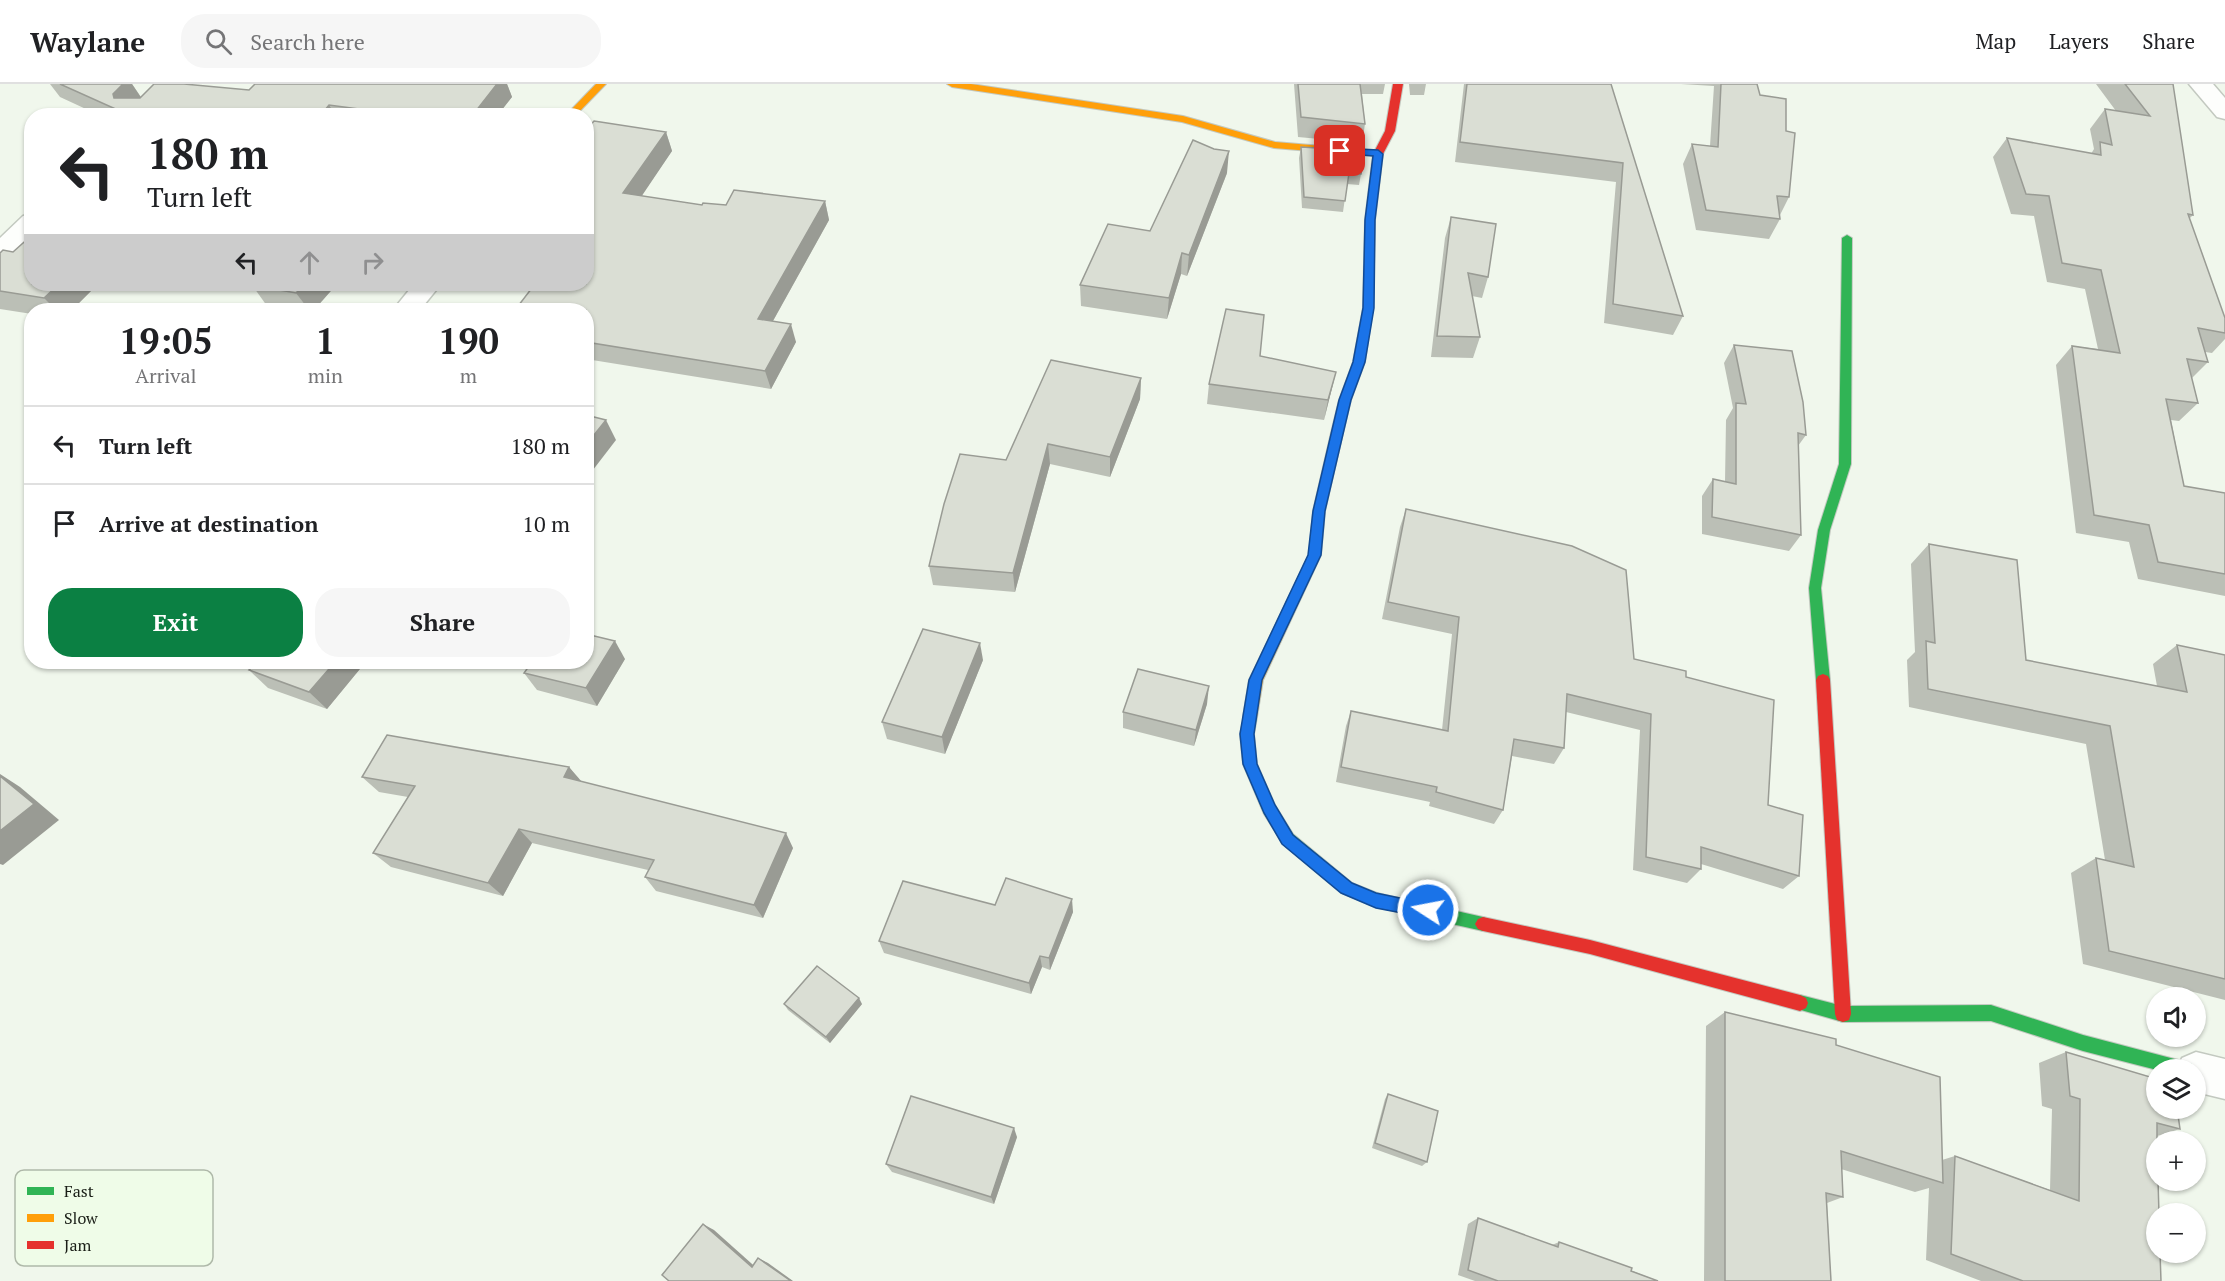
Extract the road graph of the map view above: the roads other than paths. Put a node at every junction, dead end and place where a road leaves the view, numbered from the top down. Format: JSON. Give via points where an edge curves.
{"nodes":[{"id":1,"x":601,"y":84,"type":"edge"},
{"id":2,"x":952,"y":84,"type":"edge"},
{"id":3,"x":1398,"y":84,"type":"edge"},
{"id":4,"x":2200,"y":84,"type":"edge"},
{"id":5,"x":577,"y":108,"type":"edge"},
{"id":6,"x":2225,"y":112,"type":"edge"},
{"id":7,"x":1367,"y":153,"type":"junction"},
{"id":8,"x":24,"y":230,"type":"edge"},
{"id":9,"x":1847,"y":238,"type":"dead end"},
{"id":10,"x":0,"y":252,"type":"edge"},
{"id":11,"x":422,"y":291,"type":"edge"},
{"id":12,"x":412,"y":303,"type":"edge"},
{"id":13,"x":1843,"y":1014,"type":"junction"},
{"id":14,"x":2146,"y":1060,"type":"edge"},
{"id":15,"x":2206,"y":1074,"type":"edge"},
{"id":16,"x":2225,"y":1079,"type":"edge"}],
"edges":[{"from":1,"to":5,"type":"street"},
{"from":2,"to":7,"type":"street","via":[[1183,119],[1284,147]]},
{"from":3,"to":7,"type":"street","via":[[1390,131]]},
{"from":4,"to":6,"type":"street"},
{"from":7,"to":13,"type":"street","via":[[1368,308],[1359,362],[1345,400],[1319,511],[1314,555],[1256,680],[1247,734],[1250,764],[1269,809],[1288,839],[1313,861],[1347,888],[1376,900],[1590,947]]},
{"from":8,"to":10,"type":"street"},
{"from":9,"to":13,"type":"street","via":[[1845,464],[1824,530],[1815,588]]},
{"from":11,"to":12,"type":"street"},
{"from":13,"to":14,"type":"street","via":[[1991,1013]]},
{"from":15,"to":16,"type":"street"}]}
